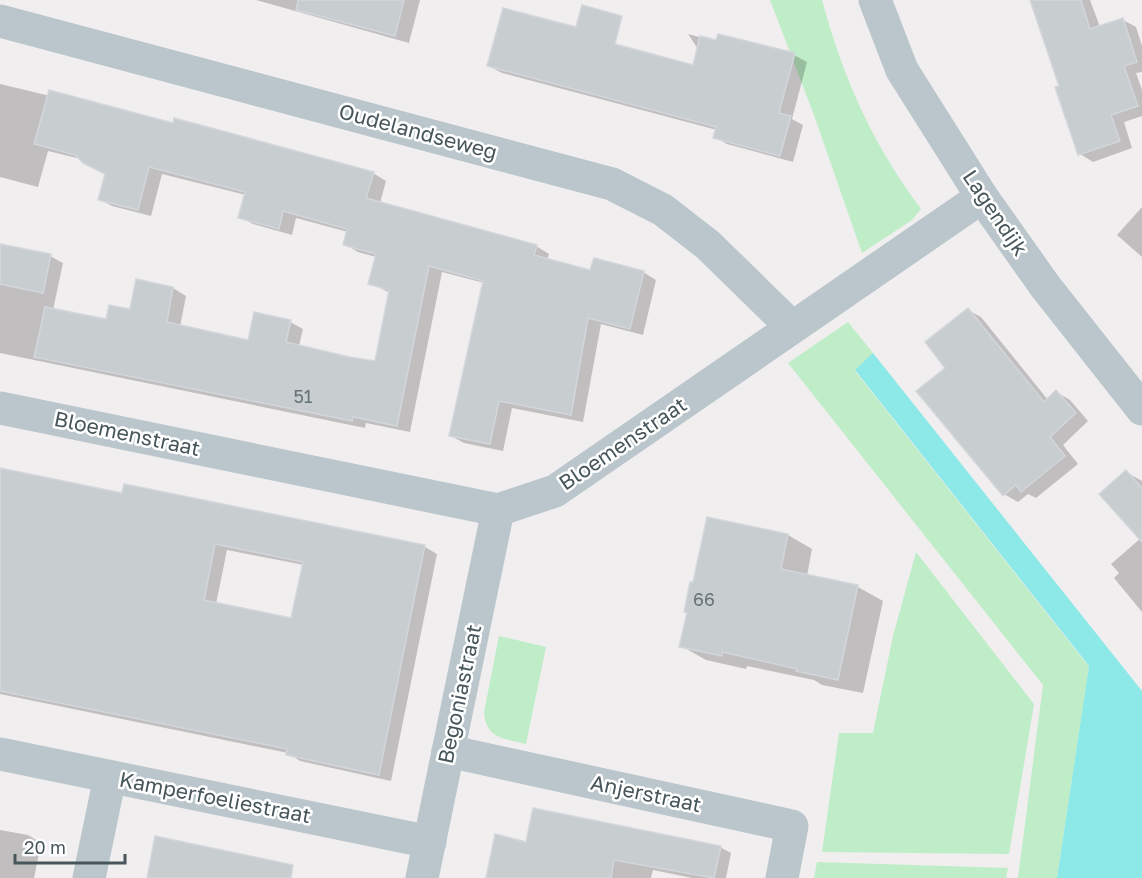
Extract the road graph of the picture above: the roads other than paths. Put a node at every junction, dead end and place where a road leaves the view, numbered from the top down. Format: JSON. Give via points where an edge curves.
{"nodes":[{"id":1,"x":875,"y":0,"type":"edge"},
{"id":2,"x":0,"y":21,"type":"edge"},
{"id":3,"x":982,"y":197,"type":"junction"},
{"id":4,"x":792,"y":327,"type":"junction"},
{"id":5,"x":0,"y":408,"type":"edge"},
{"id":6,"x":1142,"y":409,"type":"edge"},
{"id":7,"x":498,"y":510,"type":"junction"},
{"id":8,"x":448,"y":751,"type":"junction"},
{"id":9,"x":0,"y":754,"type":"edge"},
{"id":10,"x":110,"y":777,"type":"junction"},
{"id":11,"x":430,"y":842,"type":"junction"},
{"id":12,"x":89,"y":878,"type":"edge"},
{"id":13,"x":422,"y":878,"type":"edge"},
{"id":14,"x":782,"y":878,"type":"edge"}],
"edges":[{"from":1,"to":3,"type":"street","name":"Lagendijk","via":[[902,70]]},
{"from":2,"to":4,"type":"street","name":"Oudelandseweg","via":[[612,184],[663,210],[708,245]]},
{"from":3,"to":4,"type":"street","name":"Bloemenstraat"},
{"from":3,"to":6,"type":"street","name":"Lagendijk","via":[[1045,286]]},
{"from":4,"to":7,"type":"street","name":"Bloemenstraat","via":[[555,491]]},
{"from":5,"to":7,"type":"street","name":"Bloemenstraat"},
{"from":7,"to":8,"type":"street","name":"Begoniastraat"},
{"from":8,"to":11,"type":"street","name":"Begoniastraat"},
{"from":8,"to":14,"type":"street","name":"Anjerstraat","via":[[792,826]]},
{"from":9,"to":10,"type":"street","name":"Kamperfoeliestraat"},
{"from":10,"to":11,"type":"street","name":"Kamperfoeliestraat"},
{"from":10,"to":12,"type":"street"},
{"from":11,"to":13,"type":"street","name":"Begoniastraat"}]}
